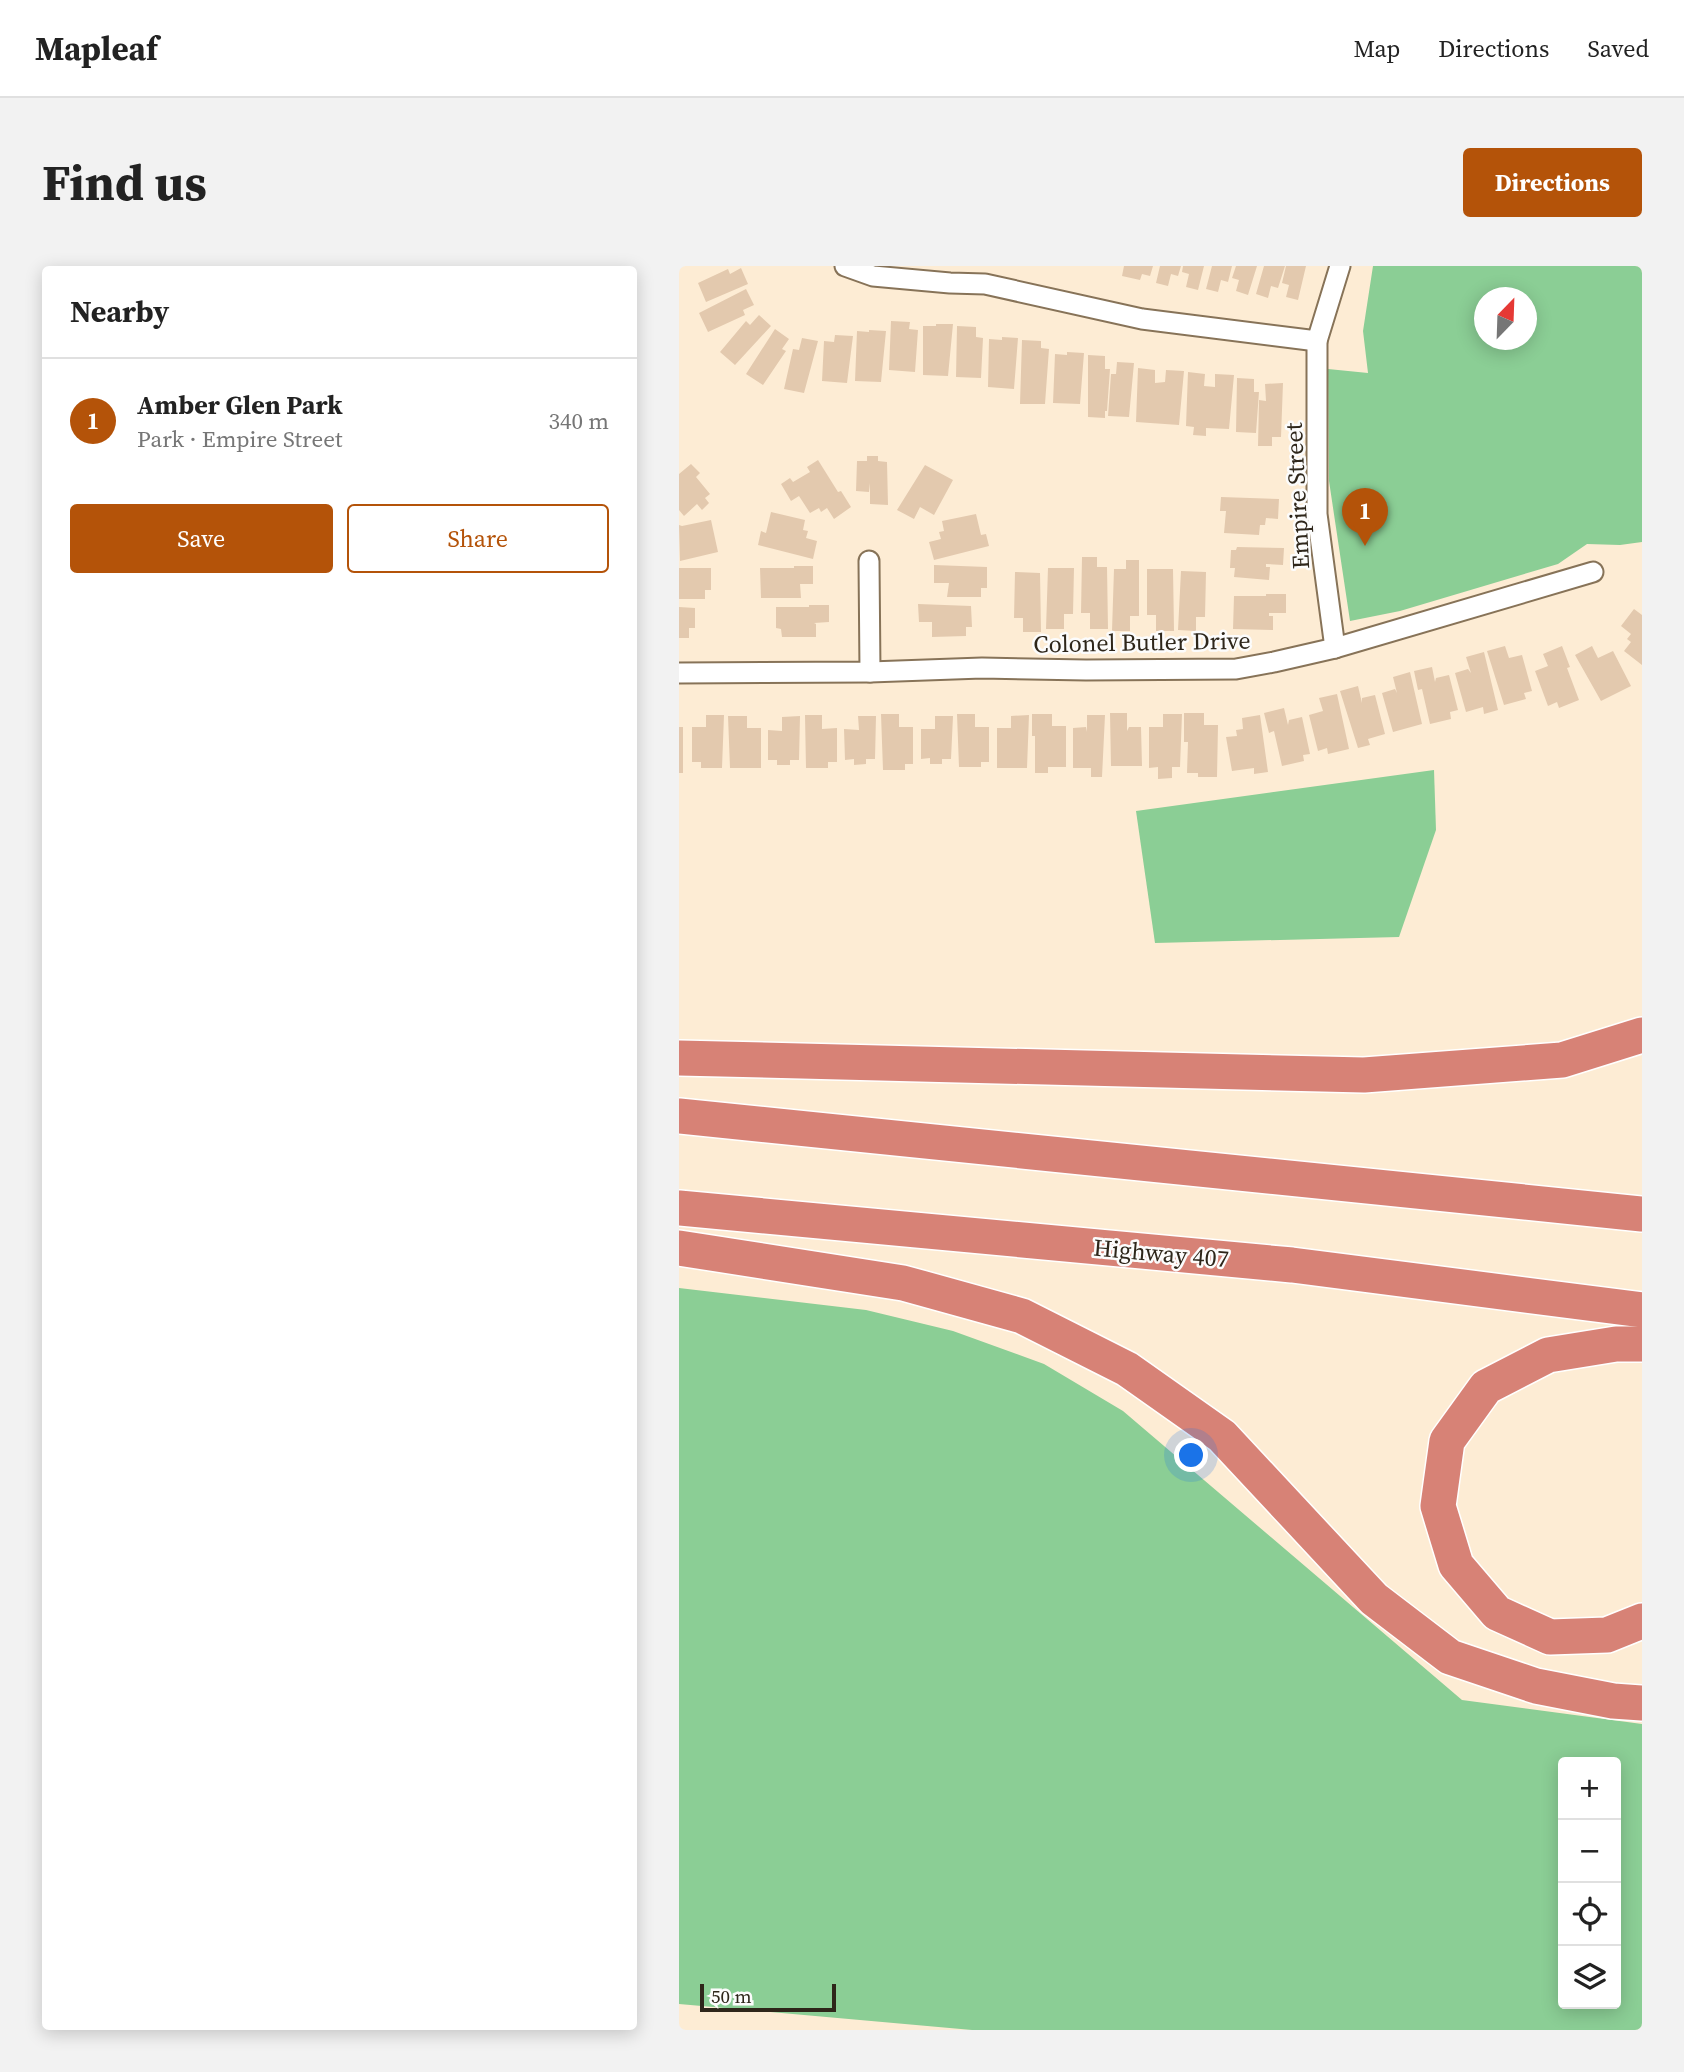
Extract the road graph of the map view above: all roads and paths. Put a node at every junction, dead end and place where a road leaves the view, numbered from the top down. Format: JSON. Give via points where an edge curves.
{"nodes":[{"id":1,"x":845,"y":266,"type":"edge"},
{"id":2,"x":1340,"y":266,"type":"edge"},
{"id":3,"x":1317,"y":341,"type":"junction"},
{"id":4,"x":869,"y":561,"type":"dead end"},
{"id":5,"x":1593,"y":572,"type":"dead end"},
{"id":6,"x":1335,"y":648,"type":"junction"},
{"id":7,"x":870,"y":672,"type":"junction"},
{"id":8,"x":679,"y":673,"type":"edge"},
{"id":9,"x":1642,"y":1035,"type":"edge"},
{"id":10,"x":679,"y":1058,"type":"edge"},
{"id":11,"x":679,"y":1116,"type":"edge"},
{"id":12,"x":679,"y":1208,"type":"edge"},
{"id":13,"x":1642,"y":1214,"type":"edge"},
{"id":14,"x":679,"y":1248,"type":"edge"},
{"id":15,"x":1642,"y":1310,"type":"edge"},
{"id":16,"x":1642,"y":1344,"type":"edge"},
{"id":17,"x":1642,"y":1621,"type":"edge"},
{"id":18,"x":1642,"y":1703,"type":"edge"}],
"edges":[{"from":1,"to":3,"type":"street","via":[[873,276],[985,284],[1142,319]]},
{"from":2,"to":3,"type":"street","name":"Empire Street"},
{"from":3,"to":6,"type":"street","name":"Empire Street","via":[[1317,514]]},
{"from":4,"to":7,"type":"street"},
{"from":5,"to":6,"type":"street","name":"Colonel Butler Drive"},
{"from":6,"to":7,"type":"street","name":"Colonel Butler Drive","via":[[1236,669]]},
{"from":7,"to":8,"type":"street","name":"Colonel Butler Drive"},
{"from":9,"to":10,"type":"highway","via":[[1562,1060],[1364,1075]]},
{"from":11,"to":13,"type":"highway"},
{"from":12,"to":15,"type":"highway","name":"Highway 407","via":[[1292,1265]]},
{"from":14,"to":18,"type":"highway","via":[[903,1283],[1022,1316],[1127,1369],[1222,1436],[1374,1599],[1450,1657],[1536,1686]]},
{"from":16,"to":17,"type":"highway","via":[[1548,1355],[1486,1387],[1447,1441],[1438,1506],[1457,1565],[1497,1613],[1550,1637],[1607,1636]]}]}
